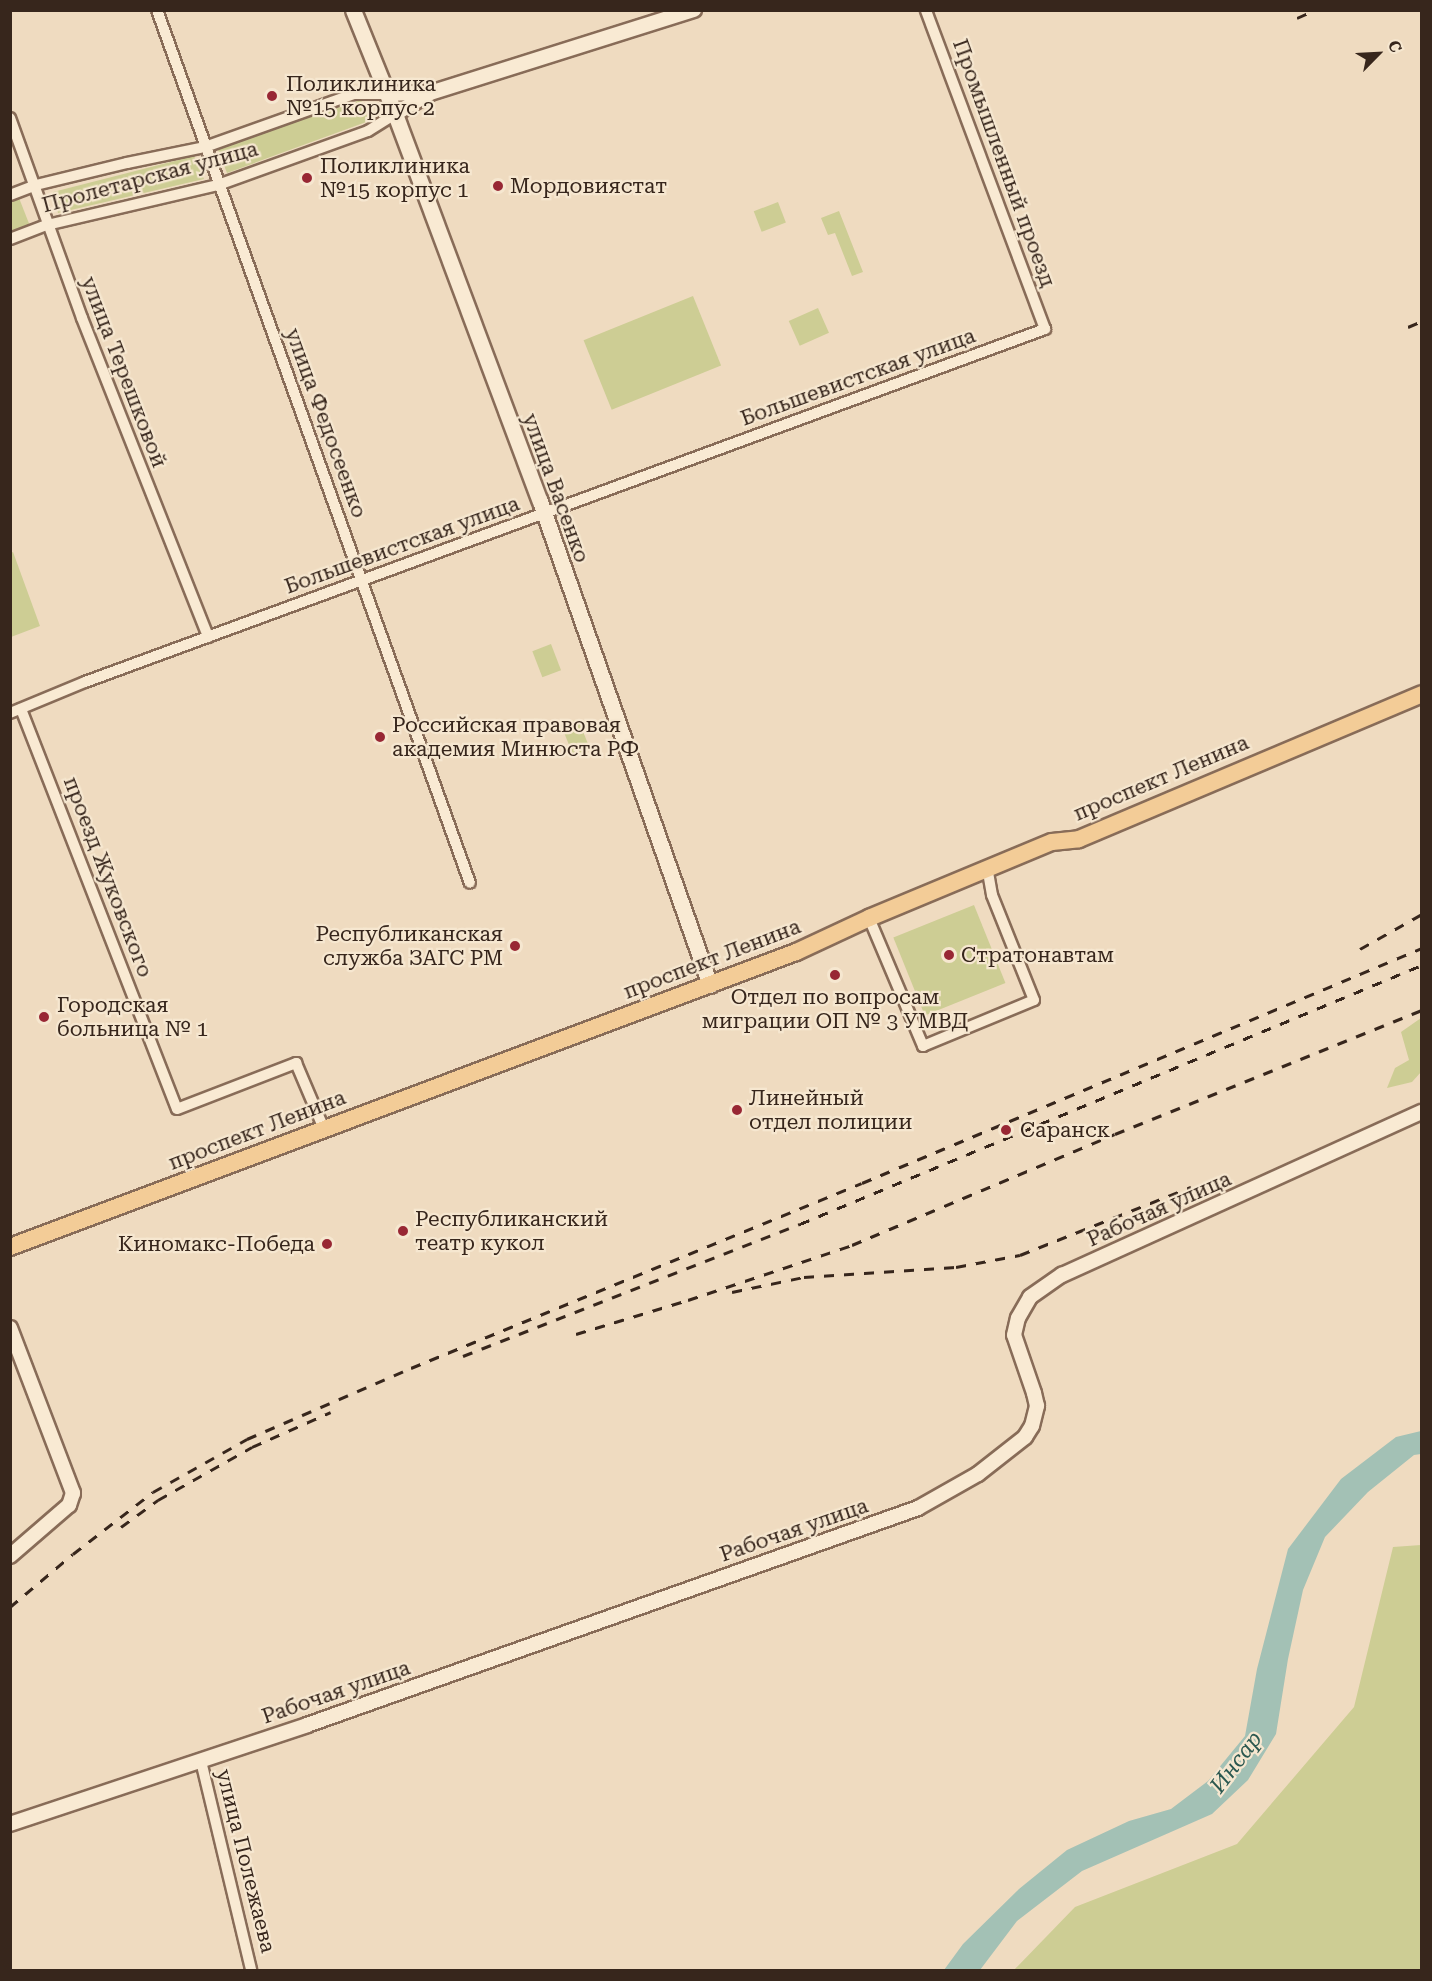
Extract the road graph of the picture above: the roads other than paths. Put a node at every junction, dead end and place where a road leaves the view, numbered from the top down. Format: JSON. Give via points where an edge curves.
{"nodes":[{"id":1,"x":157,"y":10,"type":"edge"},
{"id":2,"x":353,"y":10,"type":"edge"},
{"id":3,"x":694,"y":10,"type":"edge"},
{"id":4,"x":926,"y":10,"type":"edge"},
{"id":5,"x":430,"y":93,"type":"junction"},
{"id":6,"x":387,"y":94,"type":"junction"},
{"id":7,"x":395,"y":114,"type":"junction"},
{"id":8,"x":10,"y":118,"type":"edge"},
{"id":9,"x":205,"y":147,"type":"junction"},
{"id":10,"x":36,"y":185,"type":"junction"},
{"id":11,"x":218,"y":185,"type":"junction"},
{"id":12,"x":10,"y":195,"type":"edge"},
{"id":13,"x":48,"y":225,"type":"junction"},
{"id":14,"x":10,"y":239,"type":"edge"},
{"id":15,"x":1045,"y":329,"type":"joint"},
{"id":16,"x":544,"y":513,"type":"junction"},
{"id":17,"x":362,"y":581,"type":"junction"},
{"id":18,"x":208,"y":637,"type":"junction"},
{"id":19,"x":1422,"y":694,"type":"edge"},
{"id":20,"x":16,"y":711,"type":"edge"},
{"id":21,"x":987,"y":868,"type":"junction"},
{"id":22,"x":470,"y":883,"type":"dead end"},
{"id":23,"x":870,"y":918,"type":"junction"},
{"id":24,"x":710,"y":985,"type":"junction"},
{"id":25,"x":1422,"y":1112,"type":"edge"},
{"id":26,"x":324,"y":1129,"type":"junction"},
{"id":27,"x":10,"y":1247,"type":"edge"},
{"id":28,"x":10,"y":1328,"type":"edge"},
{"id":29,"x":10,"y":1556,"type":"edge"},
{"id":30,"x":201,"y":1761,"type":"junction"},
{"id":31,"x":10,"y":1824,"type":"edge"},
{"id":32,"x":252,"y":1971,"type":"edge"}],
"edges":[{"from":1,"to":9,"type":"street","name":"улица Федосеенко"},
{"from":2,"to":6,"type":"main road","name":"улица Васенко"},
{"from":3,"to":5,"type":"street","name":"Пролетарская улица"},
{"from":4,"to":15,"type":"street","name":"Промышленный проезд"},
{"from":5,"to":6,"type":"street","name":"Пролетарская улица"},
{"from":5,"to":7,"type":"street","name":"Пролетарская улица"},
{"from":6,"to":7,"type":"main road","name":"улица Васенко"},
{"from":6,"to":9,"type":"street","name":"Пролетарская улица","via":[[354,94]]},
{"from":7,"to":11,"type":"street","name":"Пролетарская улица","via":[[368,131]]},
{"from":7,"to":16,"type":"main road","name":"улица Васенко"},
{"from":8,"to":10,"type":"street","name":"улица Терешковой"},
{"from":9,"to":10,"type":"street","name":"Пролетарская улица"},
{"from":9,"to":11,"type":"street","name":"улица Федосеенко"},
{"from":10,"to":12,"type":"street","name":"Пролетарская улица"},
{"from":10,"to":13,"type":"street","name":"улица Терешковой"},
{"from":11,"to":13,"type":"street","name":"Пролетарская улица"},
{"from":11,"to":17,"type":"street","name":"улица Федосеенко"},
{"from":13,"to":14,"type":"street","name":"Пролетарская улица"},
{"from":13,"to":18,"type":"street","name":"улица Терешковой"},
{"from":15,"to":16,"type":"street","name":"Большевистская улица"},
{"from":16,"to":17,"type":"street","name":"Большевистская улица"},
{"from":16,"to":24,"type":"main road","name":"улица Васенко"},
{"from":17,"to":18,"type":"street","name":"Большевистская улица"},
{"from":17,"to":22,"type":"street","name":"улица Федосеенко"},
{"from":18,"to":20,"type":"street","name":"Большевистская улица"},
{"from":19,"to":21,"type":"main road","name":"проспект Ленина","via":[[1079,839],[1052,842]]},
{"from":20,"to":26,"type":"street","name":"проезд Жуковского","via":[[177,1109],[297,1063]]},
{"from":21,"to":23,"type":"main road","name":"проспект Ленина"},
{"from":21,"to":23,"type":"street","via":[[992,895],[1034,1000],[923,1046]]},
{"from":23,"to":24,"type":"main road","name":"проспект Ленина"},
{"from":24,"to":26,"type":"main road","name":"проспект Ленина"},
{"from":25,"to":30,"type":"street","name":"Рабочая улица","via":[[1062,1275],[1030,1297],[1014,1335],[1037,1406],[1032,1426],[1011,1450],[950,1492],[893,1518]]},
{"from":26,"to":27,"type":"main road","name":"проспект Ленина"},
{"from":28,"to":29,"type":"street","via":[[73,1492],[69,1505]]},
{"from":30,"to":31,"type":"street","name":"Рабочая улица"},
{"from":30,"to":32,"type":"street","name":"улица Полежаева"}]}
